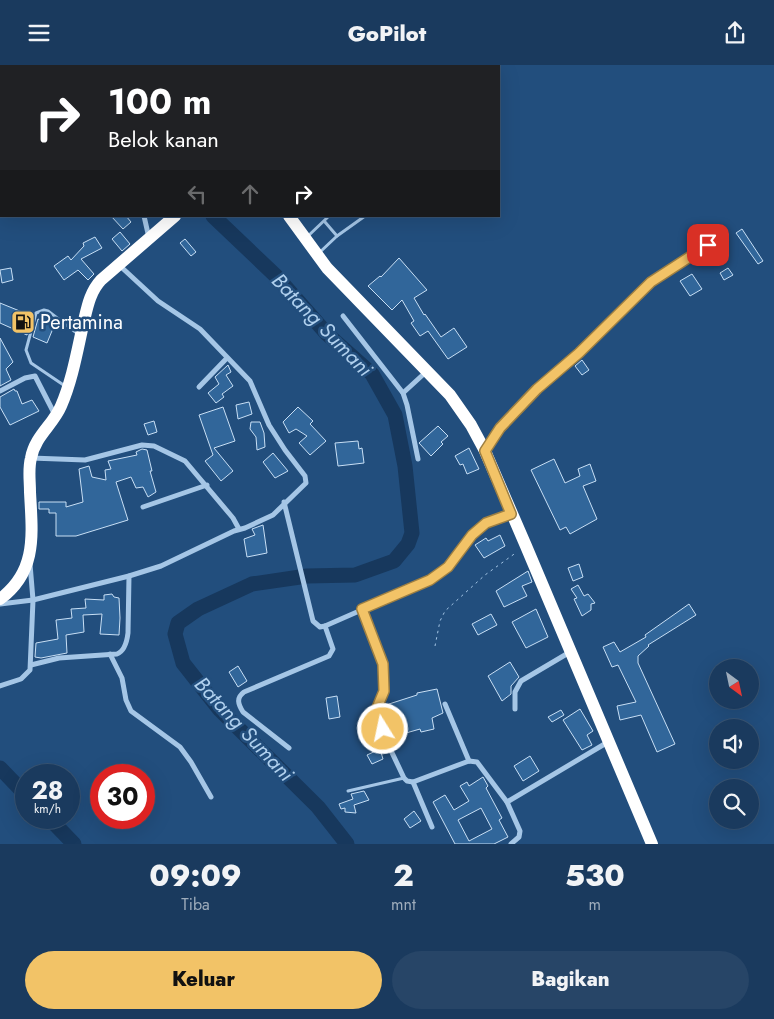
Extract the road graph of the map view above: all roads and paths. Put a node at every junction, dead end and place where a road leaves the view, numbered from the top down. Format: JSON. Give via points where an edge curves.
{"nodes":[{"id":1,"x":144,"y":217,"type":"edge"},
{"id":2,"x":290,"y":217,"type":"edge"},
{"id":3,"x":328,"y":217,"type":"edge"},
{"id":4,"x":364,"y":217,"type":"edge"},
{"id":5,"x":171,"y":220,"type":"edge"},
{"id":6,"x":325,"y":221,"type":"junction"},
{"id":7,"x":337,"y":236,"type":"junction"},
{"id":8,"x":149,"y":238,"type":"junction"},
{"id":9,"x":305,"y":239,"type":"junction"},
{"id":10,"x":708,"y":245,"type":"dead end"},
{"id":11,"x":316,"y":255,"type":"junction"},
{"id":12,"x":119,"y":265,"type":"junction"},
{"id":13,"x":343,"y":316,"type":"dead end"},
{"id":14,"x":81,"y":335,"type":"junction"},
{"id":15,"x":227,"y":358,"type":"junction"},
{"id":16,"x":427,"y":371,"type":"junction"},
{"id":17,"x":68,"y":387,"type":"junction"},
{"id":18,"x":198,"y":387,"type":"dead end"},
{"id":19,"x":0,"y":391,"type":"edge"},
{"id":20,"x":403,"y":393,"type":"junction"},
{"id":21,"x":55,"y":416,"type":"junction"},
{"id":22,"x":485,"y":451,"type":"junction"},
{"id":23,"x":31,"y":458,"type":"junction"},
{"id":24,"x":418,"y":459,"type":"dead end"},
{"id":25,"x":207,"y":485,"type":"junction"},
{"id":26,"x":284,"y":502,"type":"junction"},
{"id":27,"x":143,"y":507,"type":"dead end"},
{"id":28,"x":511,"y":514,"type":"junction"},
{"id":29,"x":239,"y":529,"type":"junction"},
{"id":30,"x":526,"y":546,"type":"junction"},
{"id":31,"x":30,"y":557,"type":"junction"},
{"id":32,"x":129,"y":577,"type":"junction"},
{"id":33,"x":0,"y":599,"type":"edge"},
{"id":34,"x":33,"y":601,"type":"junction"},
{"id":35,"x":0,"y":604,"type":"edge"},
{"id":36,"x":362,"y":609,"type":"junction"},
{"id":37,"x":325,"y":626,"type":"junction"},
{"id":38,"x":435,"y":646,"type":"dead end"},
{"id":39,"x":571,"y":651,"type":"junction"},
{"id":40,"x":110,"y":655,"type":"junction"},
{"id":41,"x":31,"y":665,"type":"junction"},
{"id":42,"x":0,"y":686,"type":"edge"},
{"id":43,"x":445,"y":704,"type":"dead end"},
{"id":44,"x":515,"y":709,"type":"dead end"},
{"id":45,"x":609,"y":741,"type":"junction"},
{"id":46,"x":288,"y":747,"type":"dead end"},
{"id":47,"x":469,"y":761,"type":"junction"},
{"id":48,"x":404,"y":777,"type":"junction"},
{"id":49,"x":412,"y":781,"type":"junction"},
{"id":50,"x":348,"y":791,"type":"dead end"},
{"id":51,"x":211,"y":797,"type":"dead end"},
{"id":52,"x":507,"y":802,"type":"junction"},
{"id":53,"x":432,"y":827,"type":"dead end"},
{"id":54,"x":511,"y":844,"type":"edge"},
{"id":55,"x":652,"y":844,"type":"edge"}],
"edges":[{"from":1,"to":8,"type":"street"},
{"from":2,"to":9,"type":"highway"},
{"from":3,"to":6,"type":"lane"},
{"from":4,"to":7,"type":"lane"},
{"from":5,"to":8,"type":"highway"},
{"from":6,"to":7,"type":"lane"},
{"from":6,"to":9,"type":"lane"},
{"from":7,"to":11,"type":"lane"},
{"from":8,"to":12,"type":"highway"},
{"from":9,"to":11,"type":"highway"},
{"from":10,"to":22,"type":"lane","via":[[651,282],[537,389],[500,428]]},
{"from":11,"to":16,"type":"highway"},
{"from":12,"to":14,"type":"highway","via":[[100,280],[91,293]]},
{"from":12,"to":15,"type":"street","via":[[158,301],[200,329]]},
{"from":13,"to":20,"type":"street"},
{"from":14,"to":17,"type":"highway"},
{"from":14,"to":17,"type":"lane","via":[[48,311],[36,313],[26,350],[31,363]]},
{"from":15,"to":18,"type":"street"},
{"from":15,"to":26,"type":"street","via":[[252,384],[270,425],[306,480]]},
{"from":16,"to":20,"type":"street"},
{"from":16,"to":22,"type":"highway","via":[[450,395]]},
{"from":17,"to":21,"type":"highway"},
{"from":19,"to":21,"type":"street","via":[[35,376]]},
{"from":20,"to":24,"type":"street"},
{"from":21,"to":23,"type":"highway","via":[[38,439]]},
{"from":22,"to":28,"type":"highway"},
{"from":23,"to":25,"type":"street","via":[[85,460],[142,445],[154,446],[182,458]]},
{"from":23,"to":31,"type":"highway"},
{"from":25,"to":27,"type":"street"},
{"from":25,"to":29,"type":"street"},
{"from":26,"to":29,"type":"street","via":[[273,515]]},
{"from":26,"to":37,"type":"street","via":[[313,621],[320,627]]},
{"from":28,"to":30,"type":"highway"},
{"from":28,"to":36,"type":"street","via":[[486,523],[472,535],[448,567],[430,580]]},
{"from":29,"to":32,"type":"street","via":[[161,566]]},
{"from":30,"to":38,"type":"path","via":[[485,575],[445,611]]},
{"from":30,"to":39,"type":"highway"},
{"from":31,"to":33,"type":"highway","via":[[24,573]]},
{"from":31,"to":34,"type":"street"},
{"from":32,"to":34,"type":"street"},
{"from":32,"to":40,"type":"street","via":[[126,641],[121,652]]},
{"from":34,"to":35,"type":"street"},
{"from":34,"to":41,"type":"street"},
{"from":36,"to":37,"type":"street"},
{"from":36,"to":48,"type":"street","via":[[383,664],[384,691],[377,712]]},
{"from":37,"to":46,"type":"street","via":[[333,649],[329,656],[239,695],[243,712]]},
{"from":39,"to":44,"type":"street","via":[[522,681],[515,692]]},
{"from":39,"to":45,"type":"highway"},
{"from":40,"to":41,"type":"street","via":[[59,658]]},
{"from":40,"to":51,"type":"street","via":[[122,678],[131,711],[180,747]]},
{"from":41,"to":42,"type":"street","via":[[25,677]]},
{"from":43,"to":47,"type":"street"},
{"from":45,"to":52,"type":"street"},
{"from":45,"to":55,"type":"highway"},
{"from":47,"to":49,"type":"street"},
{"from":47,"to":52,"type":"street","via":[[477,762]]},
{"from":48,"to":49,"type":"street"},
{"from":48,"to":50,"type":"lane"},
{"from":49,"to":53,"type":"street"},
{"from":52,"to":54,"type":"street","via":[[520,831],[519,837]]}]}
